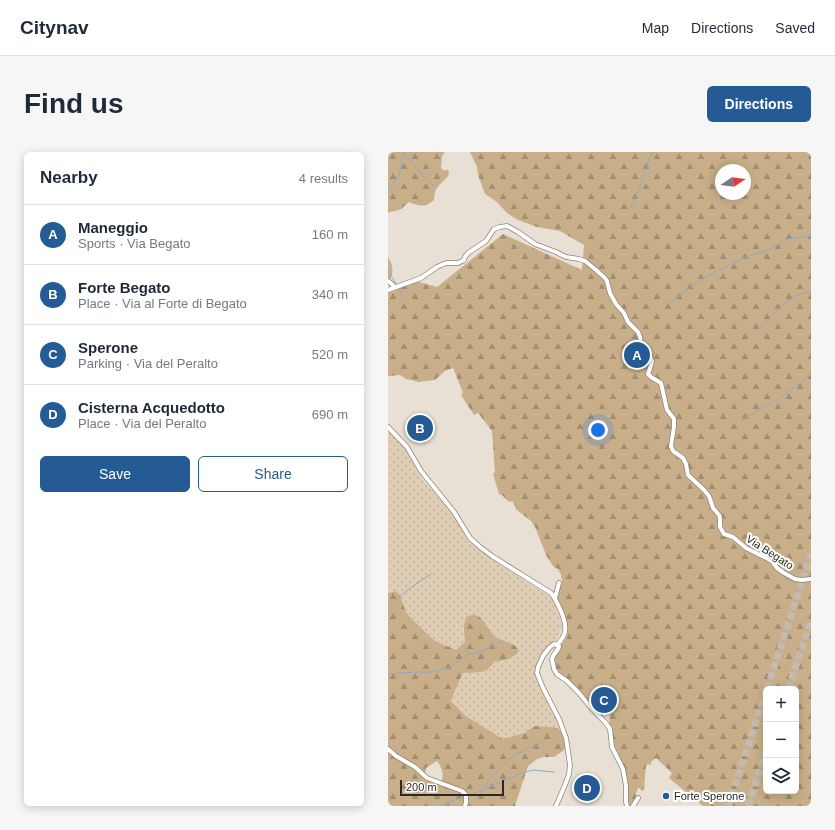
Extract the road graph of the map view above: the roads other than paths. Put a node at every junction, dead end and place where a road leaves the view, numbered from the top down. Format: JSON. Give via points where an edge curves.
{"nodes":[{"id":1,"x":388,"y":281,"type":"edge"},
{"id":2,"x":394,"y":288,"type":"junction"},
{"id":3,"x":388,"y":290,"type":"edge"},
{"id":4,"x":388,"y":427,"type":"edge"},
{"id":5,"x":811,"y":579,"type":"edge"},
{"id":6,"x":558,"y":583,"type":"dead end"},
{"id":7,"x":555,"y":598,"type":"junction"},
{"id":8,"x":557,"y":645,"type":"junction"},
{"id":9,"x":388,"y":749,"type":"edge"},
{"id":10,"x":638,"y":798,"type":"dead end"},
{"id":11,"x":465,"y":806,"type":"edge"},
{"id":12,"x":556,"y":806,"type":"edge"},
{"id":13,"x":627,"y":806,"type":"edge"},
{"id":14,"x":633,"y":806,"type":"edge"}],
"edges":[{"from":1,"to":2,"type":"street"},
{"from":2,"to":3,"type":"street"},
{"from":2,"to":5,"type":"street","name":"Via Begato","via":[[421,278],[435,267],[464,260],[492,231],[505,226],[531,242],[566,257],[585,261],[607,281],[616,304],[638,332],[641,345],[652,361],[648,374],[661,383],[667,410],[674,419],[671,446],[683,458],[688,476],[709,496],[713,508],[720,515],[720,527],[724,534],[772,561],[784,573],[802,580]]},
{"from":4,"to":7,"type":"street","via":[[407,447],[427,480],[447,503],[470,538],[492,556]]},
{"from":6,"to":7,"type":"street"},
{"from":7,"to":8,"type":"street","via":[[565,632]]},
{"from":8,"to":12,"type":"street","via":[[548,648],[537,673],[566,738],[570,765]]},
{"from":8,"to":13,"type":"street","via":[[558,649],[552,659],[557,674],[567,681],[610,729],[612,747],[623,769]]},
{"from":9,"to":11,"type":"street","via":[[427,778],[462,790],[466,795]]},
{"from":10,"to":14,"type":"street"}]}
